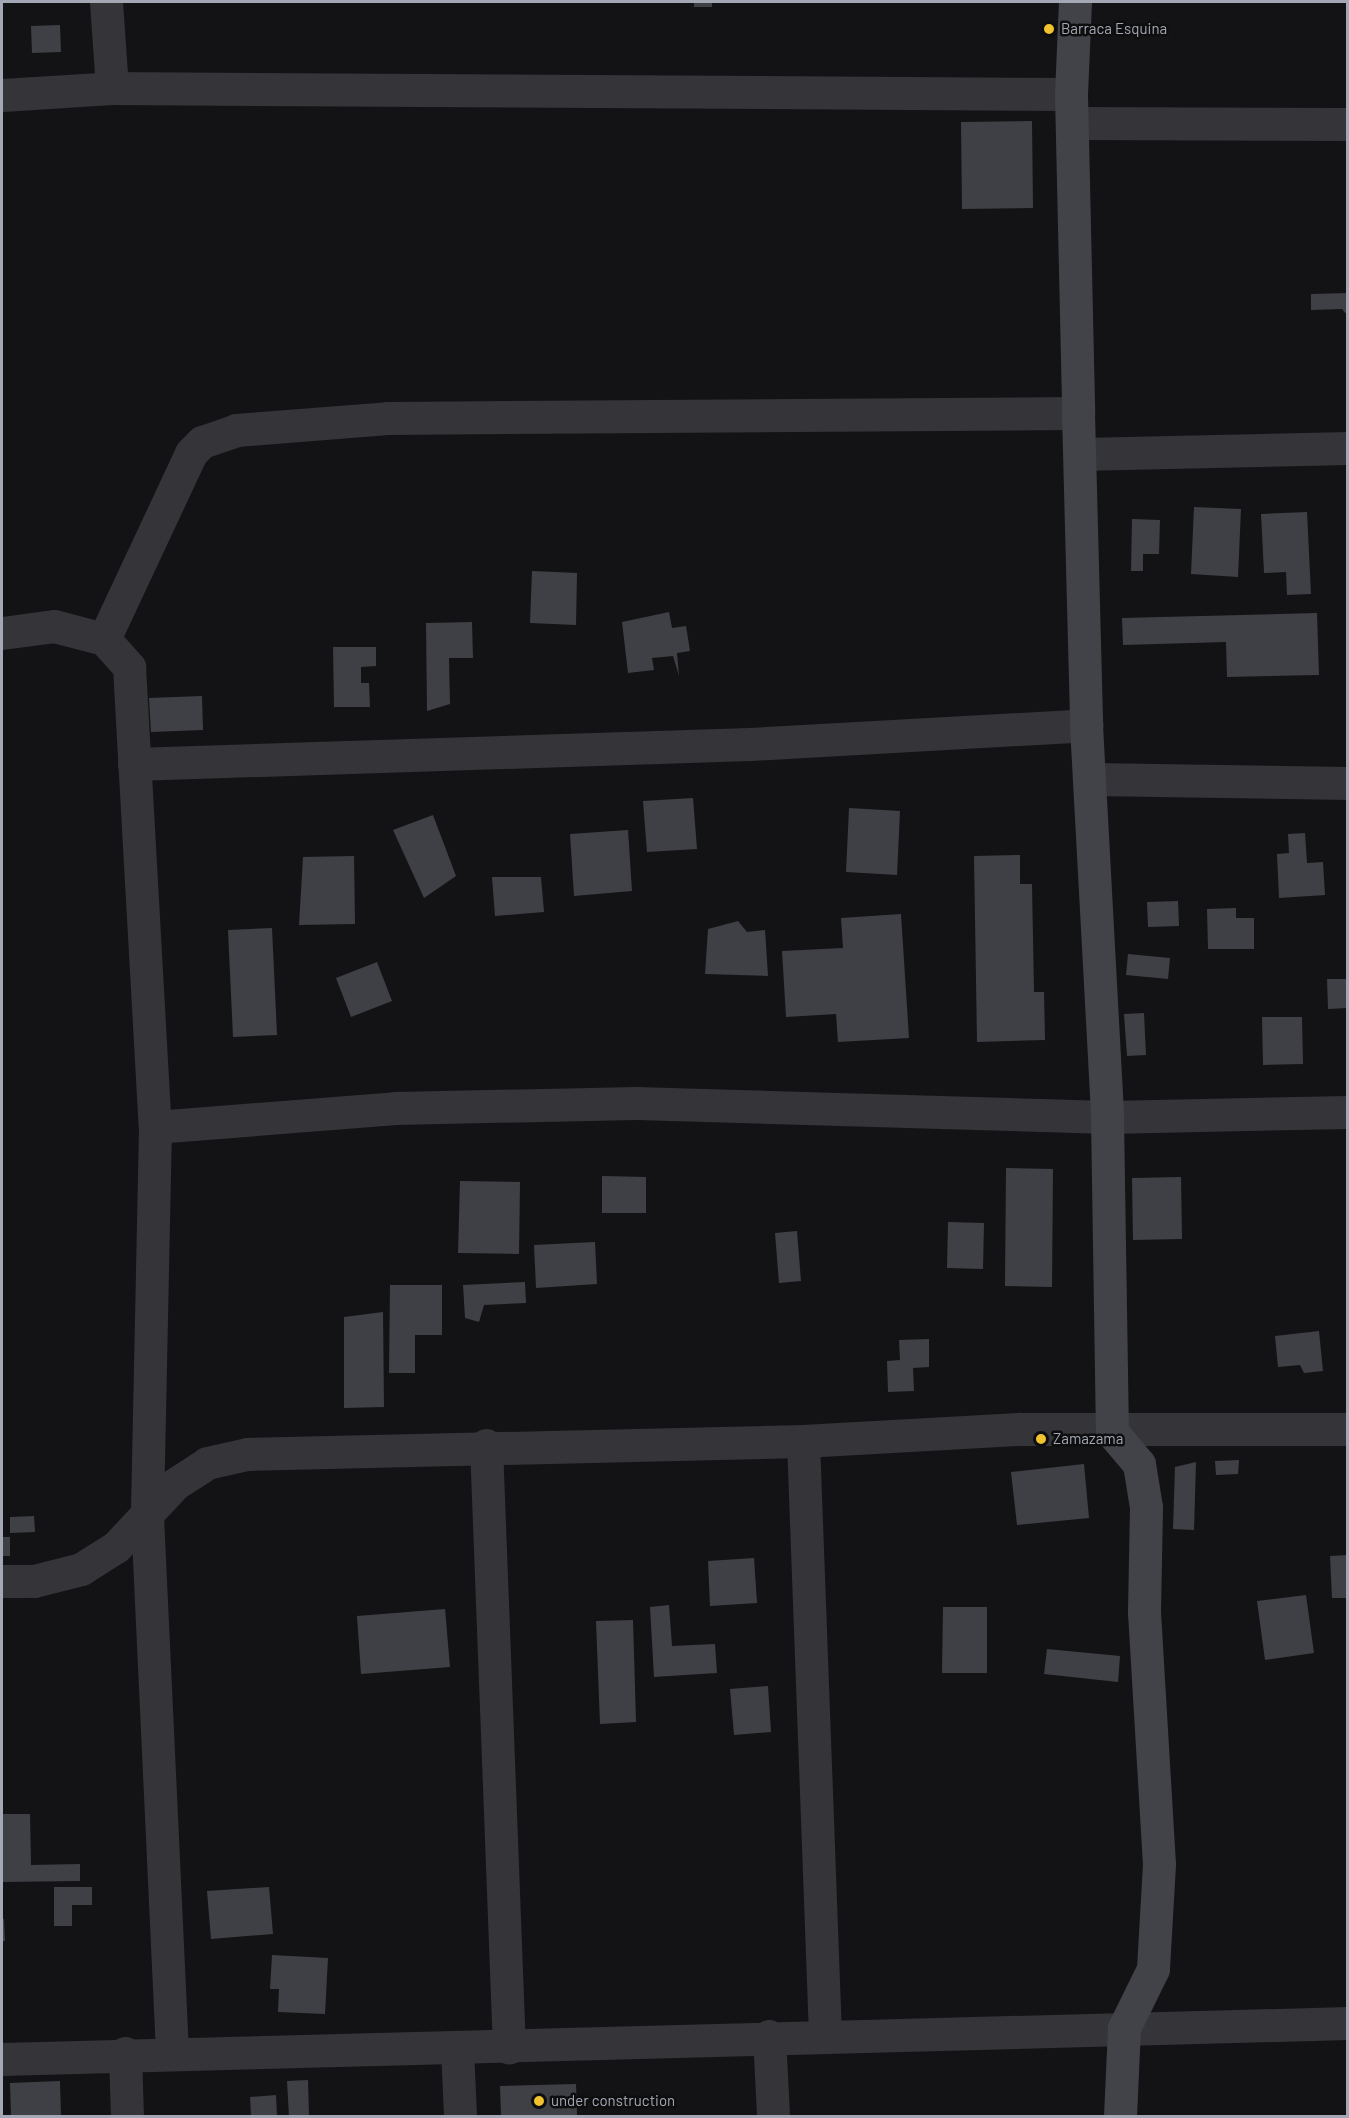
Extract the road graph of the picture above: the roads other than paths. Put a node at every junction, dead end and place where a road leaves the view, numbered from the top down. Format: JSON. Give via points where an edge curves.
{"nodes":[{"id":1,"x":106,"y":2,"type":"edge"},
{"id":2,"x":1075,"y":2,"type":"edge"},
{"id":3,"x":112,"y":88,"type":"junction"},
{"id":4,"x":2,"y":95,"type":"edge"},
{"id":5,"x":1073,"y":109,"type":"junction"},
{"id":6,"x":1347,"y":124,"type":"edge"},
{"id":7,"x":1078,"y":414,"type":"junction"},
{"id":8,"x":1347,"y":448,"type":"edge"},
{"id":9,"x":1080,"y":454,"type":"junction"},
{"id":10,"x":2,"y":633,"type":"edge"},
{"id":11,"x":104,"y":639,"type":"junction"},
{"id":12,"x":1086,"y":725,"type":"junction"},
{"id":13,"x":134,"y":764,"type":"junction"},
{"id":14,"x":1091,"y":779,"type":"junction"},
{"id":15,"x":1347,"y":783,"type":"edge"},
{"id":16,"x":1347,"y":1112,"type":"edge"},
{"id":17,"x":1107,"y":1117,"type":"junction"},
{"id":18,"x":155,"y":1127,"type":"junction"},
{"id":19,"x":1347,"y":1429,"type":"edge"},
{"id":20,"x":1112,"y":1432,"type":"junction"},
{"id":21,"x":803,"y":1441,"type":"junction"},
{"id":22,"x":486,"y":1445,"type":"junction"},
{"id":23,"x":147,"y":1516,"type":"junction"},
{"id":24,"x":2,"y":1581,"type":"edge"},
{"id":25,"x":1347,"y":2023,"type":"edge"},
{"id":26,"x":1124,"y":2028,"type":"junction"},
{"id":27,"x":825,"y":2035,"type":"junction"},
{"id":28,"x":769,"y":2036,"type":"junction"},
{"id":29,"x":509,"y":2048,"type":"junction"},
{"id":30,"x":457,"y":2049,"type":"junction"},
{"id":31,"x":172,"y":2052,"type":"junction"},
{"id":32,"x":125,"y":2053,"type":"junction"},
{"id":33,"x":2,"y":2059,"type":"edge"},
{"id":34,"x":127,"y":2116,"type":"edge"},
{"id":35,"x":460,"y":2116,"type":"edge"},
{"id":36,"x":773,"y":2116,"type":"edge"},
{"id":37,"x":1120,"y":2116,"type":"edge"}],
"edges":[{"from":1,"to":3,"type":"street"},
{"from":2,"to":5,"type":"street"},
{"from":3,"to":4,"type":"street"},
{"from":3,"to":5,"type":"street"},
{"from":5,"to":6,"type":"street"},
{"from":5,"to":7,"type":"street"},
{"from":7,"to":9,"type":"street"},
{"from":7,"to":11,"type":"street","via":[[388,418],[236,430],[202,442],[191,453]]},
{"from":8,"to":9,"type":"street"},
{"from":9,"to":12,"type":"street"},
{"from":10,"to":11,"type":"street","via":[[54,626]]},
{"from":11,"to":13,"type":"street","via":[[129,667]]},
{"from":12,"to":13,"type":"street","via":[[750,744]]},
{"from":12,"to":14,"type":"street"},
{"from":13,"to":18,"type":"street"},
{"from":14,"to":15,"type":"street"},
{"from":14,"to":17,"type":"street"},
{"from":16,"to":17,"type":"street"},
{"from":17,"to":18,"type":"street","via":[[636,1103],[395,1108]]},
{"from":17,"to":20,"type":"street"},
{"from":18,"to":23,"type":"street"},
{"from":19,"to":20,"type":"street"},
{"from":20,"to":21,"type":"street","via":[[1021,1429]]},
{"from":20,"to":26,"type":"street","via":[[1139,1464],[1146,1507],[1144,1612],[1159,1864],[1153,1969]]},
{"from":21,"to":22,"type":"street"},
{"from":21,"to":27,"type":"street"},
{"from":22,"to":23,"type":"street","via":[[247,1454],[207,1463],[175,1484]]},
{"from":22,"to":29,"type":"street"},
{"from":23,"to":24,"type":"street","via":[[116,1547],[81,1569],[34,1581]]},
{"from":23,"to":31,"type":"street"},
{"from":25,"to":26,"type":"street"},
{"from":26,"to":27,"type":"street"},
{"from":26,"to":37,"type":"street"},
{"from":27,"to":28,"type":"street"},
{"from":28,"to":29,"type":"street"},
{"from":28,"to":36,"type":"street"},
{"from":29,"to":30,"type":"street"},
{"from":30,"to":31,"type":"street"},
{"from":30,"to":35,"type":"street"},
{"from":31,"to":32,"type":"street"},
{"from":32,"to":33,"type":"street"},
{"from":32,"to":34,"type":"street"}]}
